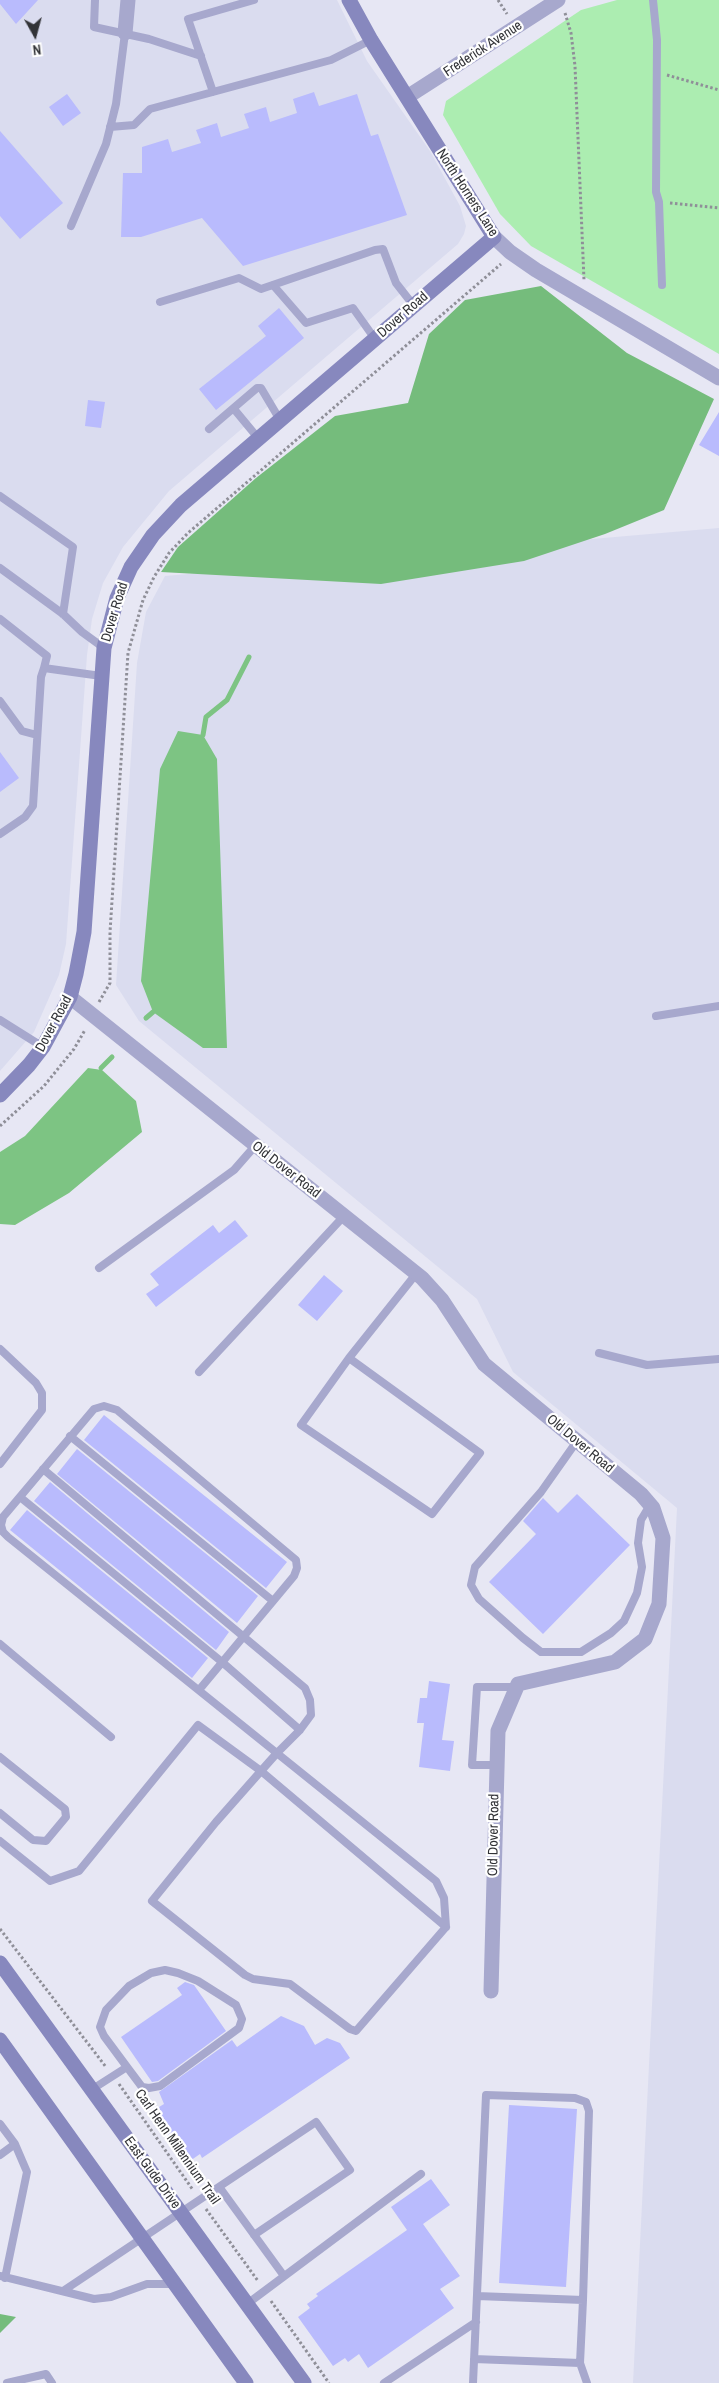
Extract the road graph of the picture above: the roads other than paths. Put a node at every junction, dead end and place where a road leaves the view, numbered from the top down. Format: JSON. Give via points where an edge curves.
{"nodes":[{"id":1,"x":95,"y":0,"type":"edge"},
{"id":2,"x":128,"y":0,"type":"edge"},
{"id":3,"x":254,"y":0,"type":"edge"},
{"id":4,"x":349,"y":0,"type":"edge"},
{"id":5,"x":654,"y":0,"type":"edge"},
{"id":6,"x":560,"y":3,"type":"edge"},
{"id":7,"x":125,"y":33,"type":"junction"},
{"id":8,"x":371,"y":40,"type":"junction"},
{"id":9,"x":200,"y":56,"type":"junction"},
{"id":10,"x":213,"y":92,"type":"junction"},
{"id":11,"x":407,"y":97,"type":"junction"},
{"id":12,"x":110,"y":127,"type":"junction"},
{"id":13,"x":71,"y":226,"type":"dead end"},
{"id":14,"x":494,"y":237,"type":"junction"},
{"id":15,"x":662,"y":284,"type":"dead end"},
{"id":16,"x":273,"y":285,"type":"junction"},
{"id":17,"x":160,"y":302,"type":"dead end"},
{"id":18,"x":414,"y":306,"type":"junction"},
{"id":19,"x":375,"y":339,"type":"junction"},
{"id":20,"x":719,"y":378,"type":"edge"},
{"id":21,"x":234,"y":409,"type":"junction"},
{"id":22,"x":280,"y":420,"type":"junction"},
{"id":23,"x":209,"y":429,"type":"dead end"},
{"id":24,"x":258,"y":438,"type":"junction"},
{"id":25,"x":0,"y":496,"type":"edge"},
{"id":26,"x":0,"y":568,"type":"edge"},
{"id":27,"x":63,"y":614,"type":"junction"},
{"id":28,"x":0,"y":619,"type":"edge"},
{"id":29,"x":104,"y":648,"type":"junction"},
{"id":30,"x":44,"y":668,"type":"junction"},
{"id":31,"x":101,"y":676,"type":"junction"},
{"id":32,"x":0,"y":701,"type":"edge"},
{"id":33,"x":37,"y":735,"type":"junction"},
{"id":34,"x":0,"y":834,"type":"edge"},
{"id":35,"x":70,"y":997,"type":"junction"},
{"id":36,"x":719,"y":1006,"type":"edge"},
{"id":37,"x":656,"y":1016,"type":"dead end"},
{"id":38,"x":0,"y":1020,"type":"edge"},
{"id":39,"x":43,"y":1047,"type":"junction"},
{"id":40,"x":0,"y":1095,"type":"edge"},
{"id":41,"x":255,"y":1146,"type":"junction"},
{"id":42,"x":344,"y":1216,"type":"junction"},
{"id":43,"x":99,"y":1268,"type":"dead end"},
{"id":44,"x":416,"y":1274,"type":"junction"},
{"id":45,"x":0,"y":1349,"type":"edge"},
{"id":46,"x":599,"y":1353,"type":"dead end"},
{"id":47,"x":348,"y":1358,"type":"junction"},
{"id":48,"x":719,"y":1360,"type":"edge"},
{"id":49,"x":199,"y":1372,"type":"dead end"},
{"id":50,"x":70,"y":1436,"type":"junction"},
{"id":51,"x":577,"y":1441,"type":"junction"},
{"id":52,"x":0,"y":1464,"type":"edge"},
{"id":53,"x":43,"y":1469,"type":"junction"},
{"id":54,"x":20,"y":1497,"type":"junction"},
{"id":55,"x":650,"y":1505,"type":"junction"},
{"id":56,"x":274,"y":1601,"type":"junction"},
{"id":57,"x":244,"y":1636,"type":"junction"},
{"id":58,"x":0,"y":1644,"type":"edge"},
{"id":59,"x":222,"y":1662,"type":"junction"},
{"id":60,"x":517,"y":1687,"type":"junction"},
{"id":61,"x":199,"y":1690,"type":"junction"},
{"id":62,"x":300,"y":1730,"type":"junction"},
{"id":63,"x":112,"y":1737,"type":"dead end"},
{"id":64,"x":277,"y":1753,"type":"junction"},
{"id":65,"x":0,"y":1757,"type":"edge"},
{"id":66,"x":496,"y":1766,"type":"junction"},
{"id":67,"x":261,"y":1771,"type":"junction"},
{"id":68,"x":0,"y":1813,"type":"edge"},
{"id":69,"x":0,"y":1841,"type":"edge"},
{"id":70,"x":446,"y":1927,"type":"junction"},
{"id":71,"x":0,"y":1963,"type":"edge"},
{"id":72,"x":491,"y":1992,"type":"dead end"},
{"id":73,"x":0,"y":2040,"type":"edge"},
{"id":74,"x":127,"y":2067,"type":"junction"},
{"id":75,"x":91,"y":2090,"type":"junction"},
{"id":76,"x":0,"y":2124,"type":"edge"},
{"id":77,"x":15,"y":2144,"type":"junction"},
{"id":78,"x":0,"y":2155,"type":"edge"},
{"id":79,"x":421,"y":2174,"type":"dead end"},
{"id":80,"x":220,"y":2188,"type":"junction"},
{"id":81,"x":181,"y":2213,"type":"junction"},
{"id":82,"x":254,"y":2235,"type":"junction"},
{"id":83,"x":142,"y":2238,"type":"junction"},
{"id":84,"x":284,"y":2276,"type":"junction"},
{"id":85,"x":3,"y":2277,"type":"edge"},
{"id":86,"x":176,"y":2284,"type":"junction"},
{"id":87,"x":63,"y":2291,"type":"junction"},
{"id":88,"x":477,"y":2296,"type":"junction"},
{"id":89,"x":583,"y":2300,"type":"junction"},
{"id":90,"x":247,"y":2304,"type":"junction"},
{"id":91,"x":476,"y":2322,"type":"junction"},
{"id":92,"x":474,"y":2359,"type":"junction"},
{"id":93,"x":580,"y":2363,"type":"junction"},
{"id":94,"x":243,"y":2382,"type":"edge"},
{"id":95,"x":7,"y":2383,"type":"edge"},
{"id":96,"x":52,"y":2383,"type":"edge"},
{"id":97,"x":304,"y":2383,"type":"edge"},
{"id":98,"x":384,"y":2383,"type":"edge"},
{"id":99,"x":473,"y":2383,"type":"edge"},
{"id":100,"x":586,"y":2383,"type":"edge"}],
"edges":[{"from":1,"to":7,"type":"lane","via":[[94,27]]},
{"from":2,"to":7,"type":"street"},
{"from":3,"to":9,"type":"lane","via":[[188,19]]},
{"from":4,"to":8,"type":"street","name":"North Horners Lane"},
{"from":5,"to":15,"type":"lane","via":[[656,192]]},
{"from":6,"to":11,"type":"street","name":"Frederick Avenue"},
{"from":7,"to":9,"type":"lane"},
{"from":7,"to":12,"type":"lane"},
{"from":8,"to":10,"type":"lane","via":[[330,60]]},
{"from":8,"to":11,"type":"street","name":"North Horners Lane"},
{"from":9,"to":10,"type":"lane"},
{"from":10,"to":12,"type":"lane","via":[[150,109],[134,125]]},
{"from":11,"to":14,"type":"street","name":"North Horners Lane"},
{"from":12,"to":13,"type":"lane","via":[[99,164]]},
{"from":14,"to":18,"type":"street","name":"Dover Road"},
{"from":14,"to":20,"type":"street","name":"North Horners Lane","via":[[536,270]]},
{"from":16,"to":17,"type":"lane","via":[[261,289],[239,278]]},
{"from":16,"to":18,"type":"lane","via":[[383,249],[396,284]]},
{"from":16,"to":19,"type":"lane","via":[[306,323],[352,308]]},
{"from":18,"to":19,"type":"street","name":"Dover Road"},
{"from":19,"to":22,"type":"street","name":"Dover Road"},
{"from":21,"to":22,"type":"lane","via":[[261,388]]},
{"from":21,"to":23,"type":"lane"},
{"from":21,"to":24,"type":"lane"},
{"from":22,"to":24,"type":"street","name":"Dover Road"},
{"from":24,"to":29,"type":"street","name":"Dover Road","via":[[181,505],[142,550],[123,582]]},
{"from":25,"to":27,"type":"lane","via":[[73,547]]},
{"from":26,"to":27,"type":"lane"},
{"from":27,"to":29,"type":"lane"},
{"from":28,"to":30,"type":"lane","via":[[48,656]]},
{"from":29,"to":31,"type":"street","name":"Dover Road"},
{"from":30,"to":31,"type":"lane"},
{"from":30,"to":33,"type":"lane"},
{"from":31,"to":35,"type":"street","name":"Dover Road","via":[[84,932]]},
{"from":32,"to":33,"type":"lane","via":[[22,731]]},
{"from":33,"to":34,"type":"lane","via":[[33,806],[25,817]]},
{"from":35,"to":39,"type":"street","name":"Dover Road"},
{"from":35,"to":41,"type":"street","name":"Old Dover Road"},
{"from":36,"to":37,"type":"lane"},
{"from":38,"to":39,"type":"lane"},
{"from":39,"to":40,"type":"street","name":"Dover Road"},
{"from":41,"to":42,"type":"street","name":"Old Dover Road"},
{"from":41,"to":43,"type":"lane","via":[[234,1170]]},
{"from":42,"to":44,"type":"street","name":"Old Dover Road"},
{"from":42,"to":49,"type":"lane"},
{"from":44,"to":47,"type":"lane"},
{"from":44,"to":51,"type":"street","name":"Old Dover Road","via":[[442,1300],[484,1364]]},
{"from":45,"to":52,"type":"lane","via":[[36,1382],[42,1393],[42,1410]]},
{"from":46,"to":48,"type":"lane","via":[[647,1365]]},
{"from":47,"to":47,"type":"lane","via":[[302,1425],[432,1514],[480,1453]]},
{"from":50,"to":53,"type":"lane"},
{"from":50,"to":56,"type":"lane"},
{"from":50,"to":56,"type":"lane","via":[[94,1409],[104,1406],[117,1410],[296,1560],[294,1576]]},
{"from":51,"to":55,"type":"street","name":"Old Dover Road"},
{"from":51,"to":55,"type":"lane","via":[[540,1492],[476,1568],[471,1585],[479,1599],[523,1638],[541,1652],[581,1652],[624,1621],[637,1593],[642,1567],[638,1543],[640,1520]]},
{"from":53,"to":54,"type":"lane"},
{"from":53,"to":57,"type":"lane"},
{"from":54,"to":59,"type":"lane"},
{"from":54,"to":61,"type":"lane","via":[[3,1517],[1,1525],[8,1537]]},
{"from":55,"to":60,"type":"street","name":"Old Dover Road","via":[[663,1538],[659,1604],[645,1639],[615,1662],[518,1684]]},
{"from":56,"to":57,"type":"lane"},
{"from":57,"to":59,"type":"lane"},
{"from":57,"to":62,"type":"lane","via":[[305,1688],[311,1715]]},
{"from":58,"to":63,"type":"lane"},
{"from":59,"to":61,"type":"lane"},
{"from":59,"to":62,"type":"lane"},
{"from":60,"to":66,"type":"street","name":"Old Dover Road","via":[[498,1731]]},
{"from":60,"to":66,"type":"lane","via":[[477,1687],[472,1765]]},
{"from":61,"to":64,"type":"lane"},
{"from":62,"to":64,"type":"lane"},
{"from":64,"to":67,"type":"lane"},
{"from":64,"to":70,"type":"lane","via":[[436,1881],[444,1898]]},
{"from":65,"to":68,"type":"lane","via":[[65,1809],[66,1817],[46,1841],[33,1840]]},
{"from":66,"to":72,"type":"street","name":"Old Dover Road"},
{"from":67,"to":69,"type":"lane","via":[[198,1725],[79,1872],[50,1880]]},
{"from":67,"to":70,"type":"lane"},
{"from":67,"to":70,"type":"lane","via":[[152,1901],[245,1975],[253,1980],[290,1984],[350,2029],[356,2030]]},
{"from":71,"to":75,"type":"street","name":"East Gude Drive"},
{"from":73,"to":83,"type":"street"},
{"from":74,"to":74,"type":"lane","via":[[142,2087],[160,2086],[240,2028],[242,2019],[236,2006],[178,1972],[151,1973],[129,1986],[106,2010],[100,2027]]},
{"from":74,"to":75,"type":"lane"},
{"from":75,"to":81,"type":"street","name":"East Gude Drive"},
{"from":76,"to":77,"type":"lane"},
{"from":77,"to":78,"type":"lane"},
{"from":77,"to":85,"type":"lane","via":[[27,2172]]},
{"from":79,"to":84,"type":"lane"},
{"from":80,"to":81,"type":"lane"},
{"from":80,"to":82,"type":"lane"},
{"from":80,"to":82,"type":"lane","via":[[316,2122],[350,2170]]},
{"from":81,"to":83,"type":"lane"},
{"from":81,"to":90,"type":"street","name":"East Gude Drive"},
{"from":82,"to":84,"type":"lane"},
{"from":83,"to":86,"type":"street"},
{"from":83,"to":87,"type":"lane"},
{"from":84,"to":90,"type":"lane"},
{"from":85,"to":87,"type":"lane"},
{"from":86,"to":87,"type":"lane","via":[[147,2284],[111,2297],[94,2299]]},
{"from":86,"to":94,"type":"street"},
{"from":88,"to":89,"type":"lane"},
{"from":88,"to":89,"type":"lane","via":[[486,2095],[575,2098],[586,2102],[589,2111]]},
{"from":88,"to":91,"type":"lane"},
{"from":89,"to":93,"type":"lane"},
{"from":90,"to":97,"type":"street","name":"East Gude Drive"},
{"from":91,"to":92,"type":"lane"},
{"from":91,"to":98,"type":"lane"},
{"from":92,"to":93,"type":"lane"},
{"from":92,"to":99,"type":"lane"},
{"from":93,"to":100,"type":"lane"},
{"from":95,"to":96,"type":"lane","via":[[46,2374]]}]}
